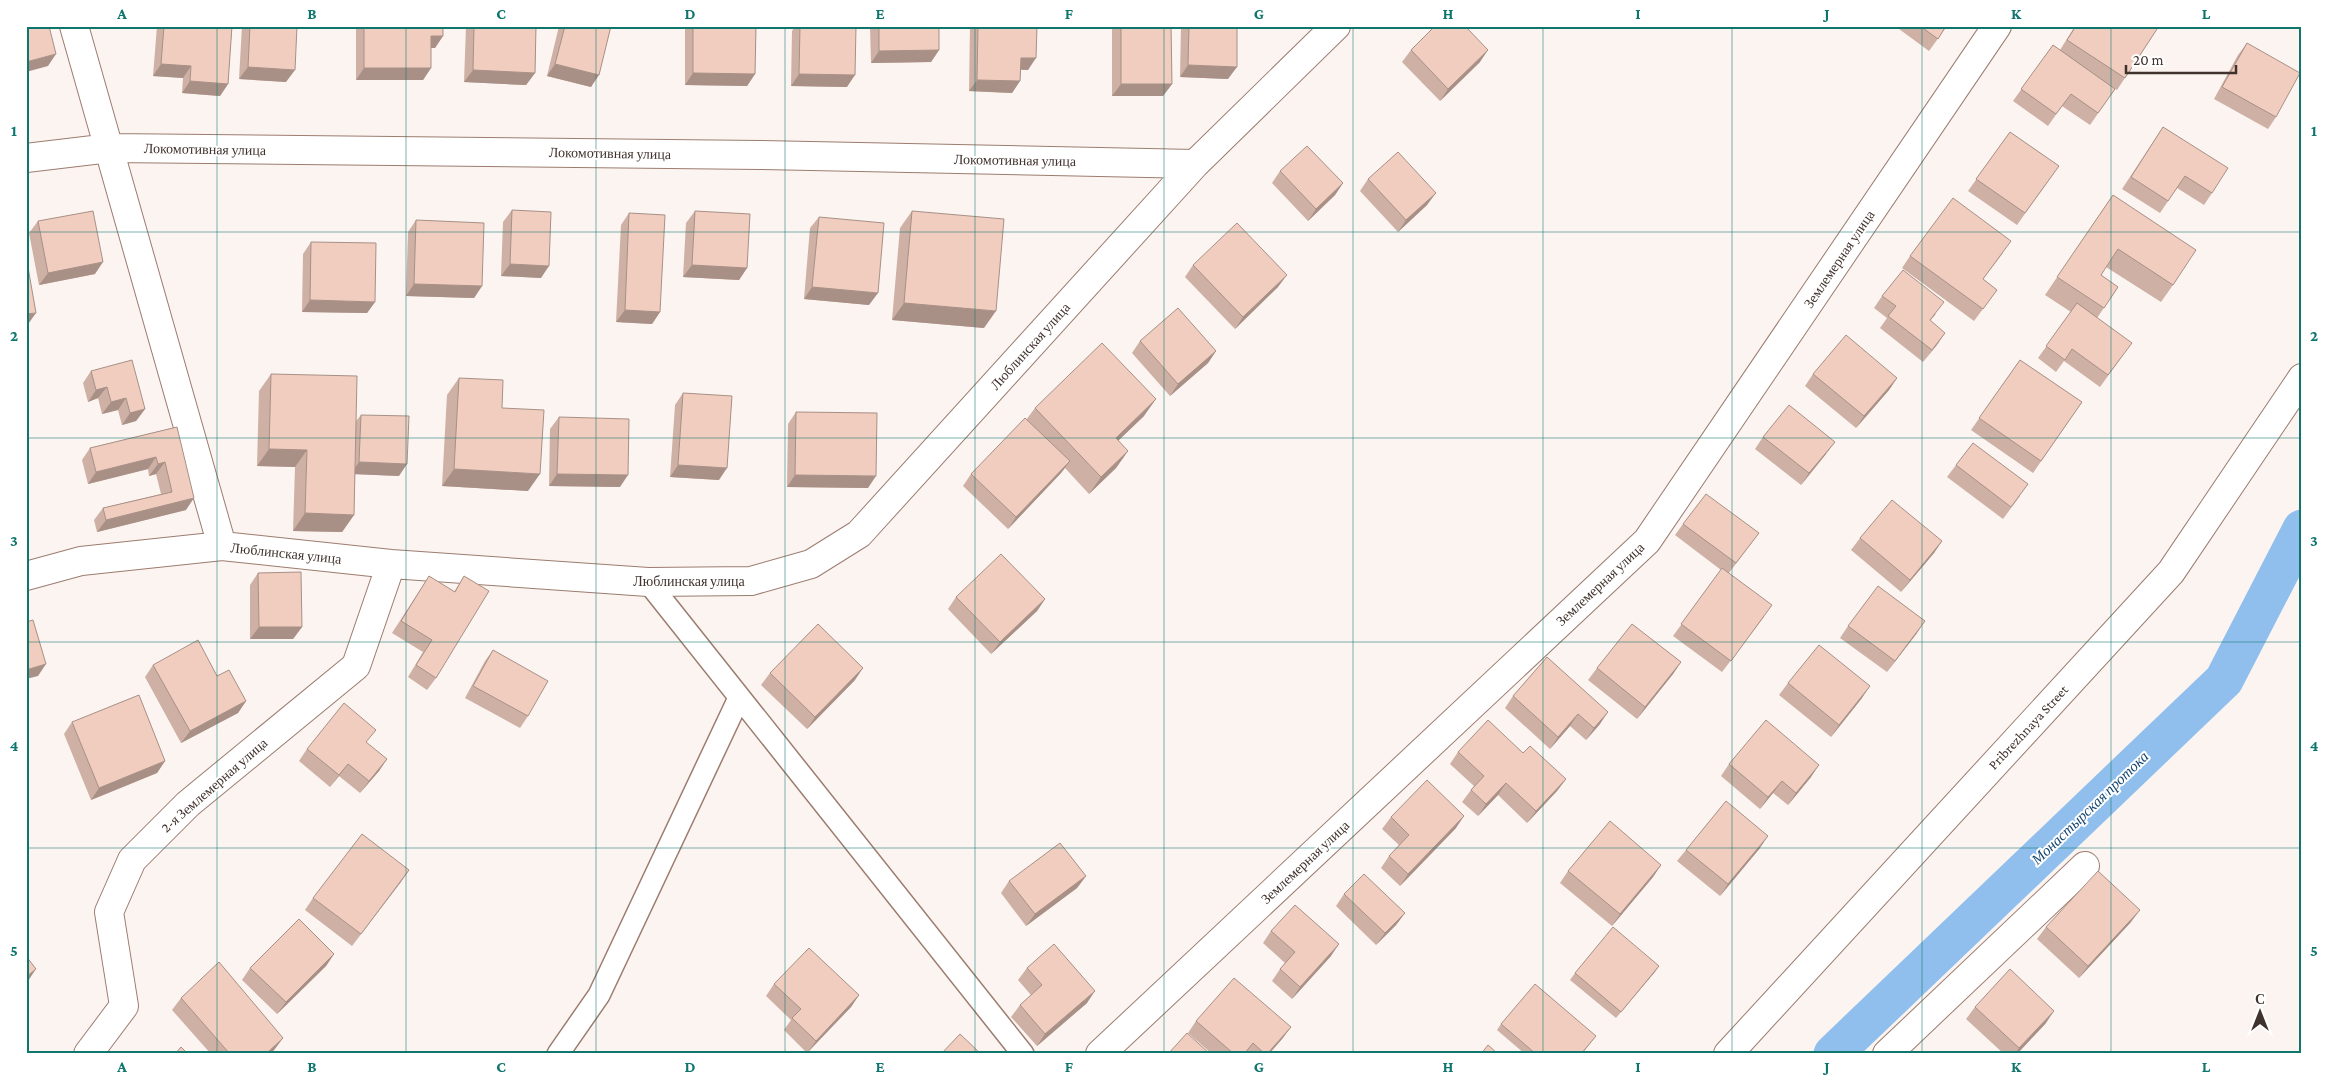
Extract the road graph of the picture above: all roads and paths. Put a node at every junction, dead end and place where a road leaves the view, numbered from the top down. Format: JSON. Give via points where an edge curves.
{"nodes":[{"id":1,"x":74,"y":26,"type":"edge"},
{"id":2,"x":1336,"y":26,"type":"edge"},
{"id":3,"x":1996,"y":26,"type":"edge"},
{"id":4,"x":110,"y":148,"type":"junction"},
{"id":5,"x":26,"y":158,"type":"edge"},
{"id":6,"x":1195,"y":164,"type":"junction"},
{"id":7,"x":2302,"y":378,"type":"edge"},
{"id":8,"x":222,"y":546,"type":"junction"},
{"id":9,"x":391,"y":564,"type":"junction"},
{"id":10,"x":26,"y":576,"type":"edge"},
{"id":11,"x":648,"y":582,"type":"junction"},
{"id":12,"x":739,"y":698,"type":"junction"},
{"id":13,"x":2085,"y":866,"type":"dead end"},
{"id":14,"x":88,"y":1054,"type":"edge"},
{"id":15,"x":558,"y":1054,"type":"edge"},
{"id":16,"x":1023,"y":1054,"type":"edge"},
{"id":17,"x":1100,"y":1054,"type":"edge"},
{"id":18,"x":1728,"y":1054,"type":"edge"},
{"id":19,"x":1887,"y":1054,"type":"edge"}],
"edges":[{"from":1,"to":4,"type":"street"},
{"from":2,"to":6,"type":"street","name":"Люблинская улица"},
{"from":3,"to":17,"type":"street","name":"Землемерная улица","via":[[1647,541]]},
{"from":4,"to":5,"type":"street","name":"Локомотивная улица"},
{"from":4,"to":6,"type":"street","name":"Локомотивная улица","via":[[770,155]]},
{"from":4,"to":8,"type":"street"},
{"from":6,"to":11,"type":"street","name":"Люблинская улица","via":[[859,534],[811,564],[752,581]]},
{"from":7,"to":18,"type":"street","name":"Pribrezhnaya Street","via":[[2171,572]]},
{"from":8,"to":9,"type":"street","name":"Люблинская улица"},
{"from":8,"to":10,"type":"street","name":"Люблинская улица","via":[[81,561]]},
{"from":9,"to":11,"type":"street","name":"Люблинская улица"},
{"from":9,"to":14,"type":"street","name":"2-я Землемерная улица","via":[[356,666],[188,804],[132,860],[109,912],[124,1006]]},
{"from":11,"to":12,"type":"lane"},
{"from":12,"to":15,"type":"lane","via":[[599,995]]},
{"from":12,"to":16,"type":"lane"},
{"from":13,"to":19,"type":"street"}]}
